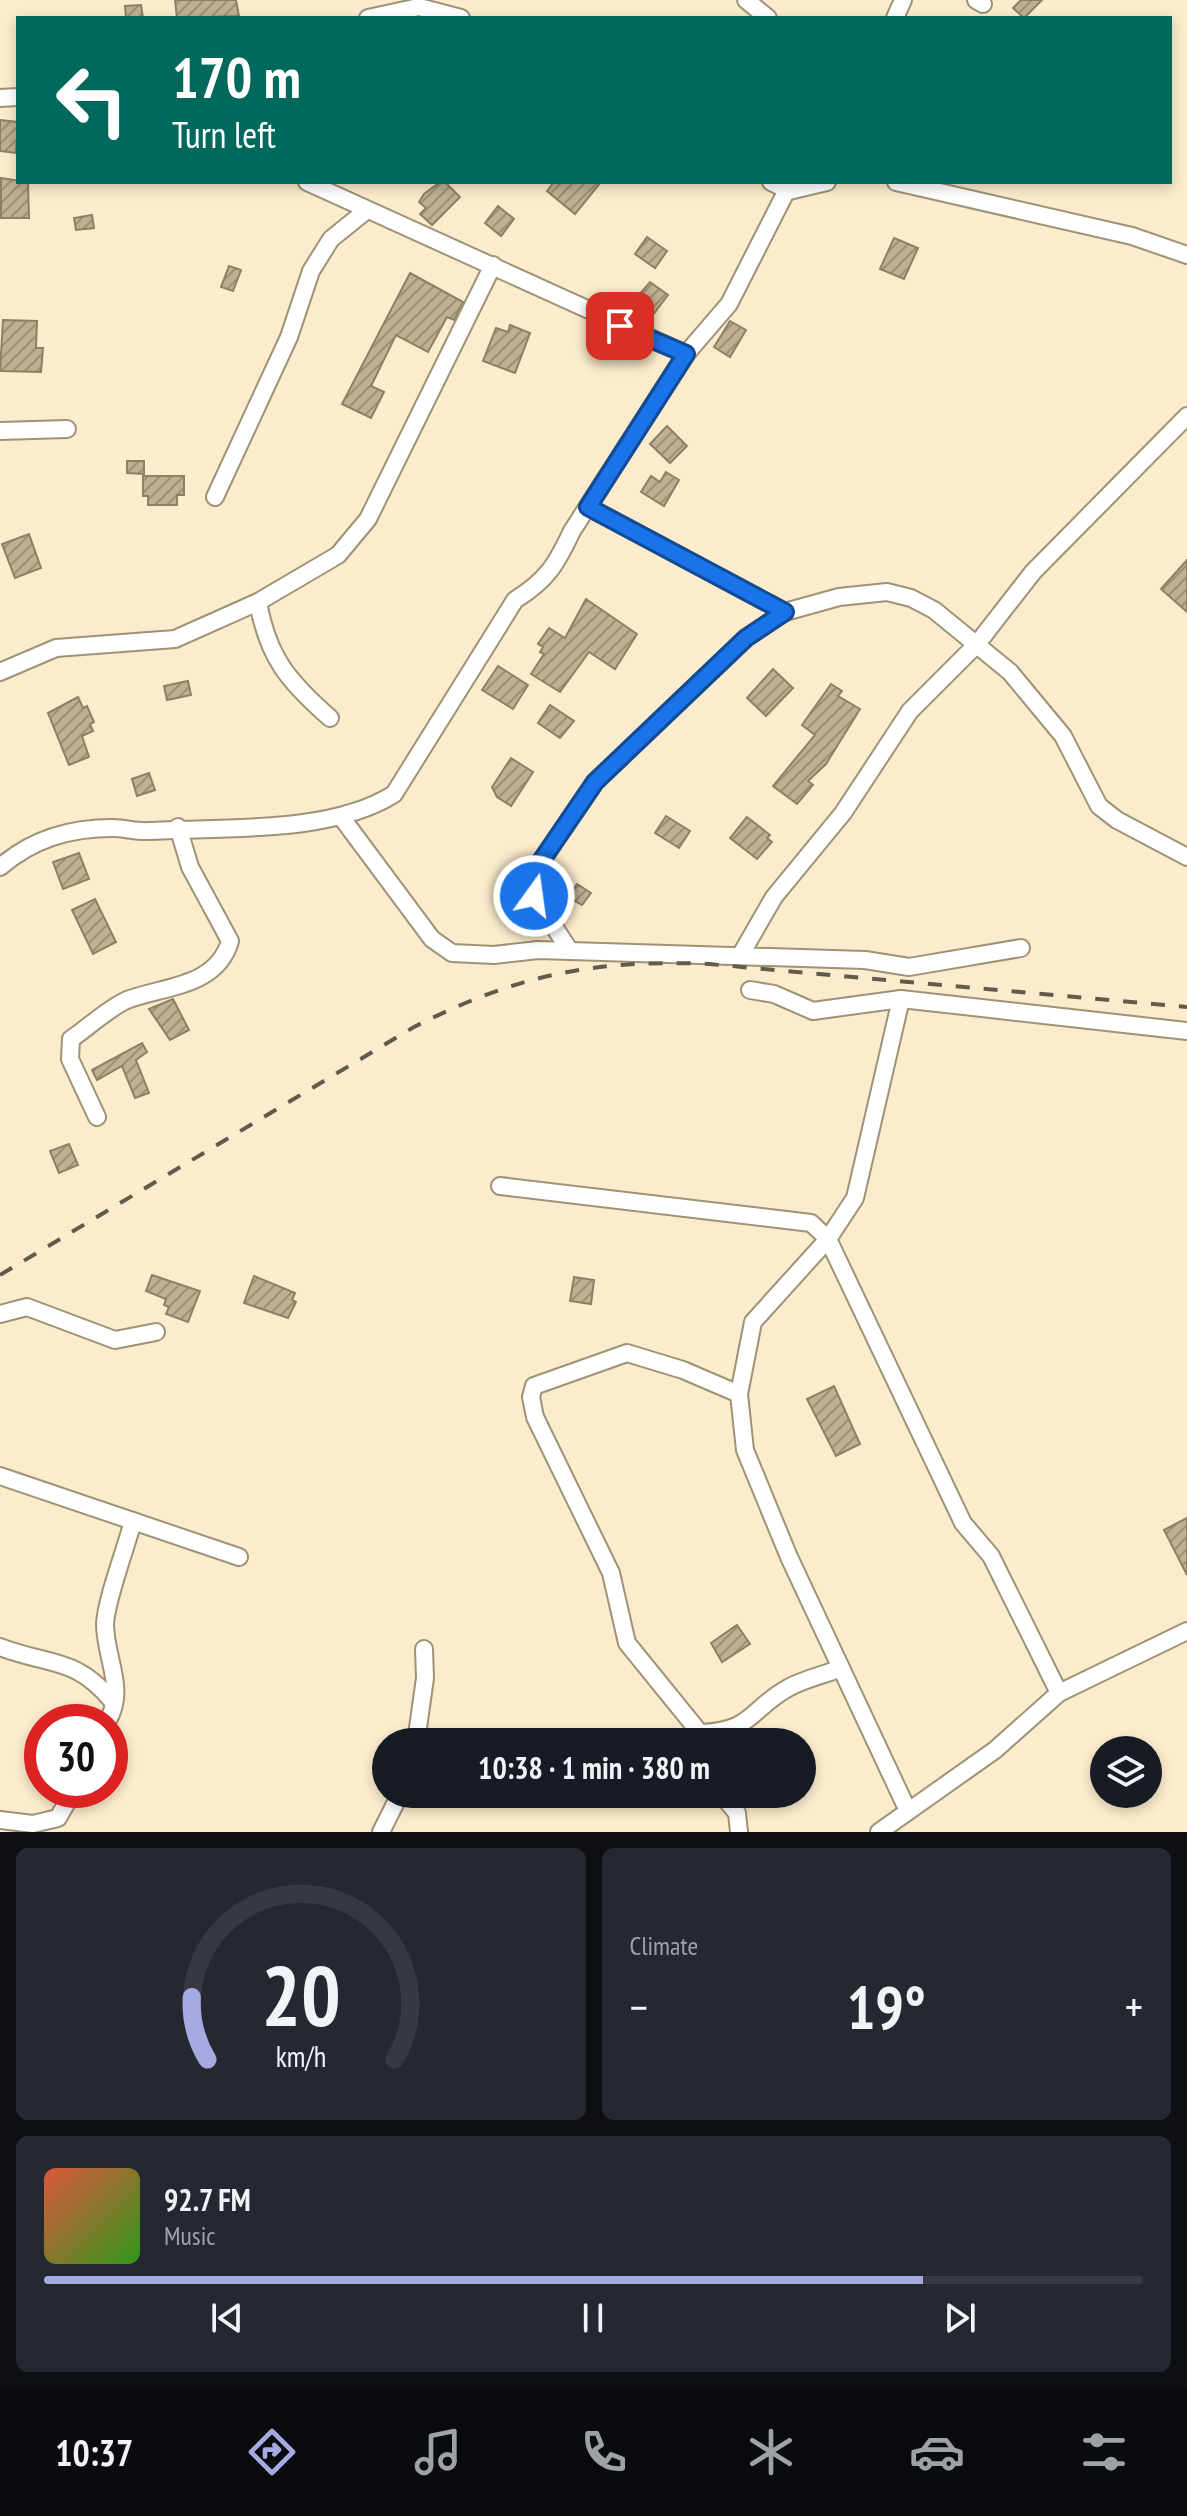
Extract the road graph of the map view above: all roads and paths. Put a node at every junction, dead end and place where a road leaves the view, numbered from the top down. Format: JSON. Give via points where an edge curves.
{"nodes":[{"id":1,"x":746,"y":0,"type":"edge"},
{"id":2,"x":377,"y":16,"type":"edge"},
{"id":3,"x":453,"y":16,"type":"edge"},
{"id":4,"x":766,"y":16,"type":"edge"},
{"id":5,"x":311,"y":184,"type":"edge"},
{"id":6,"x":805,"y":184,"type":"edge"},
{"id":7,"x":905,"y":184,"type":"edge"},
{"id":8,"x":783,"y":186,"type":"edge"},
{"id":9,"x":367,"y":210,"type":"junction"},
{"id":10,"x":1187,"y":255,"type":"edge"},
{"id":11,"x":493,"y":265,"type":"junction"},
{"id":12,"x":686,"y":354,"type":"junction"},
{"id":13,"x":1187,"y":416,"type":"edge"},
{"id":14,"x":67,"y":429,"type":"dead end"},
{"id":15,"x":0,"y":431,"type":"edge"},
{"id":16,"x":215,"y":497,"type":"dead end"},
{"id":17,"x":588,"y":507,"type":"junction"},
{"id":18,"x":258,"y":602,"type":"junction"},
{"id":19,"x":785,"y":612,"type":"junction"},
{"id":20,"x":977,"y":644,"type":"junction"},
{"id":21,"x":0,"y":672,"type":"edge"},
{"id":22,"x":330,"y":718,"type":"dead end"},
{"id":23,"x":342,"y":818,"type":"junction"},
{"id":24,"x":178,"y":827,"type":"junction"},
{"id":25,"x":1187,"y":857,"type":"edge"},
{"id":26,"x":0,"y":867,"type":"edge"},
{"id":27,"x":1021,"y":948,"type":"dead end"},
{"id":28,"x":570,"y":951,"type":"junction"},
{"id":29,"x":740,"y":956,"type":"junction"},
{"id":30,"x":750,"y":990,"type":"dead end"},
{"id":31,"x":901,"y":999,"type":"junction"},
{"id":32,"x":1187,"y":1031,"type":"edge"},
{"id":33,"x":97,"y":1117,"type":"dead end"},
{"id":34,"x":500,"y":1186,"type":"dead end"},
{"id":35,"x":828,"y":1239,"type":"junction"},
{"id":36,"x":0,"y":1314,"type":"edge"},
{"id":37,"x":156,"y":1332,"type":"dead end"},
{"id":38,"x":739,"y":1394,"type":"junction"},
{"id":39,"x":0,"y":1476,"type":"edge"},
{"id":40,"x":133,"y":1521,"type":"junction"},
{"id":41,"x":239,"y":1557,"type":"dead end"},
{"id":42,"x":1187,"y":1631,"type":"edge"},
{"id":43,"x":0,"y":1647,"type":"edge"},
{"id":44,"x":424,"y":1649,"type":"dead end"},
{"id":45,"x":841,"y":1668,"type":"junction"},
{"id":46,"x":1059,"y":1693,"type":"junction"},
{"id":47,"x":113,"y":1702,"type":"joint"},
{"id":48,"x":418,"y":1728,"type":"edge"},
{"id":49,"x":694,"y":1728,"type":"edge"},
{"id":50,"x":734,"y":1728,"type":"edge"},
{"id":51,"x":64,"y":1808,"type":"edge"},
{"id":52,"x":393,"y":1808,"type":"edge"},
{"id":53,"x":733,"y":1808,"type":"edge"},
{"id":54,"x":908,"y":1811,"type":"junction"},
{"id":55,"x":0,"y":1820,"type":"edge"},
{"id":56,"x":381,"y":1832,"type":"edge"},
{"id":57,"x":739,"y":1832,"type":"edge"},
{"id":58,"x":879,"y":1832,"type":"edge"}],
"edges":[{"from":1,"to":4,"type":"street"},
{"from":2,"to":3,"type":"street","via":[[419,7]]},
{"from":5,"to":9,"type":"street"},
{"from":6,"to":8,"type":"street"},
{"from":7,"to":10,"type":"street","via":[[1132,236]]},
{"from":8,"to":12,"type":"street","via":[[746,276]]},
{"from":9,"to":11,"type":"street"},
{"from":9,"to":16,"type":"street","via":[[331,239],[311,271],[289,337]]},
{"from":11,"to":12,"type":"street"},
{"from":11,"to":18,"type":"street","via":[[368,519],[338,555]]},
{"from":12,"to":17,"type":"street"},
{"from":13,"to":20,"type":"street","via":[[1033,572]]},
{"from":14,"to":15,"type":"street"},
{"from":17,"to":19,"type":"street"},
{"from":17,"to":23,"type":"street","via":[[541,584],[515,600],[394,794]]},
{"from":18,"to":21,"type":"street","via":[[175,639],[56,648]]},
{"from":18,"to":22,"type":"street","via":[[264,636],[289,682]]},
{"from":19,"to":20,"type":"street","via":[[839,597],[887,592],[934,610]]},
{"from":19,"to":28,"type":"street","via":[[746,638],[595,782],[535,870],[534,896]]},
{"from":20,"to":25,"type":"street","via":[[1010,672],[1063,736],[1099,806]]},
{"from":20,"to":29,"type":"street","via":[[910,711],[843,813],[774,897]]},
{"from":23,"to":24,"type":"street","via":[[223,829]]},
{"from":23,"to":28,"type":"street","via":[[432,939],[452,953]]},
{"from":24,"to":26,"type":"street","via":[[49,835]]},
{"from":24,"to":33,"type":"street","via":[[190,867],[230,941],[227,952],[187,985],[126,1001],[71,1039],[70,1059]]},
{"from":27,"to":29,"type":"street","via":[[909,967],[865,960]]},
{"from":28,"to":29,"type":"street"},
{"from":30,"to":31,"type":"street","via":[[813,1011]]},
{"from":31,"to":32,"type":"street"},
{"from":31,"to":35,"type":"street","via":[[855,1198]]},
{"from":34,"to":35,"type":"street","via":[[811,1223]]},
{"from":35,"to":38,"type":"street","via":[[753,1322]]},
{"from":35,"to":46,"type":"street","via":[[963,1523],[991,1556]]},
{"from":36,"to":37,"type":"street","via":[[27,1307],[115,1340]]},
{"from":38,"to":45,"type":"street","via":[[745,1450]]},
{"from":38,"to":49,"type":"street","via":[[627,1353],[534,1386],[531,1397],[535,1417],[611,1573],[627,1643]]},
{"from":39,"to":40,"type":"street"},
{"from":40,"to":41,"type":"street"},
{"from":40,"to":47,"type":"street","via":[[105,1624],[117,1680]]},
{"from":42,"to":46,"type":"street"},
{"from":43,"to":47,"type":"street","via":[[72,1666]]},
{"from":44,"to":48,"type":"street"},
{"from":45,"to":50,"type":"street","via":[[787,1689]]},
{"from":45,"to":54,"type":"street"},
{"from":46,"to":54,"type":"street","via":[[995,1750]]},
{"from":51,"to":55,"type":"street","via":[[58,1818],[33,1824]]},
{"from":52,"to":56,"type":"street"},
{"from":53,"to":57,"type":"street"},
{"from":54,"to":58,"type":"street"}]}
